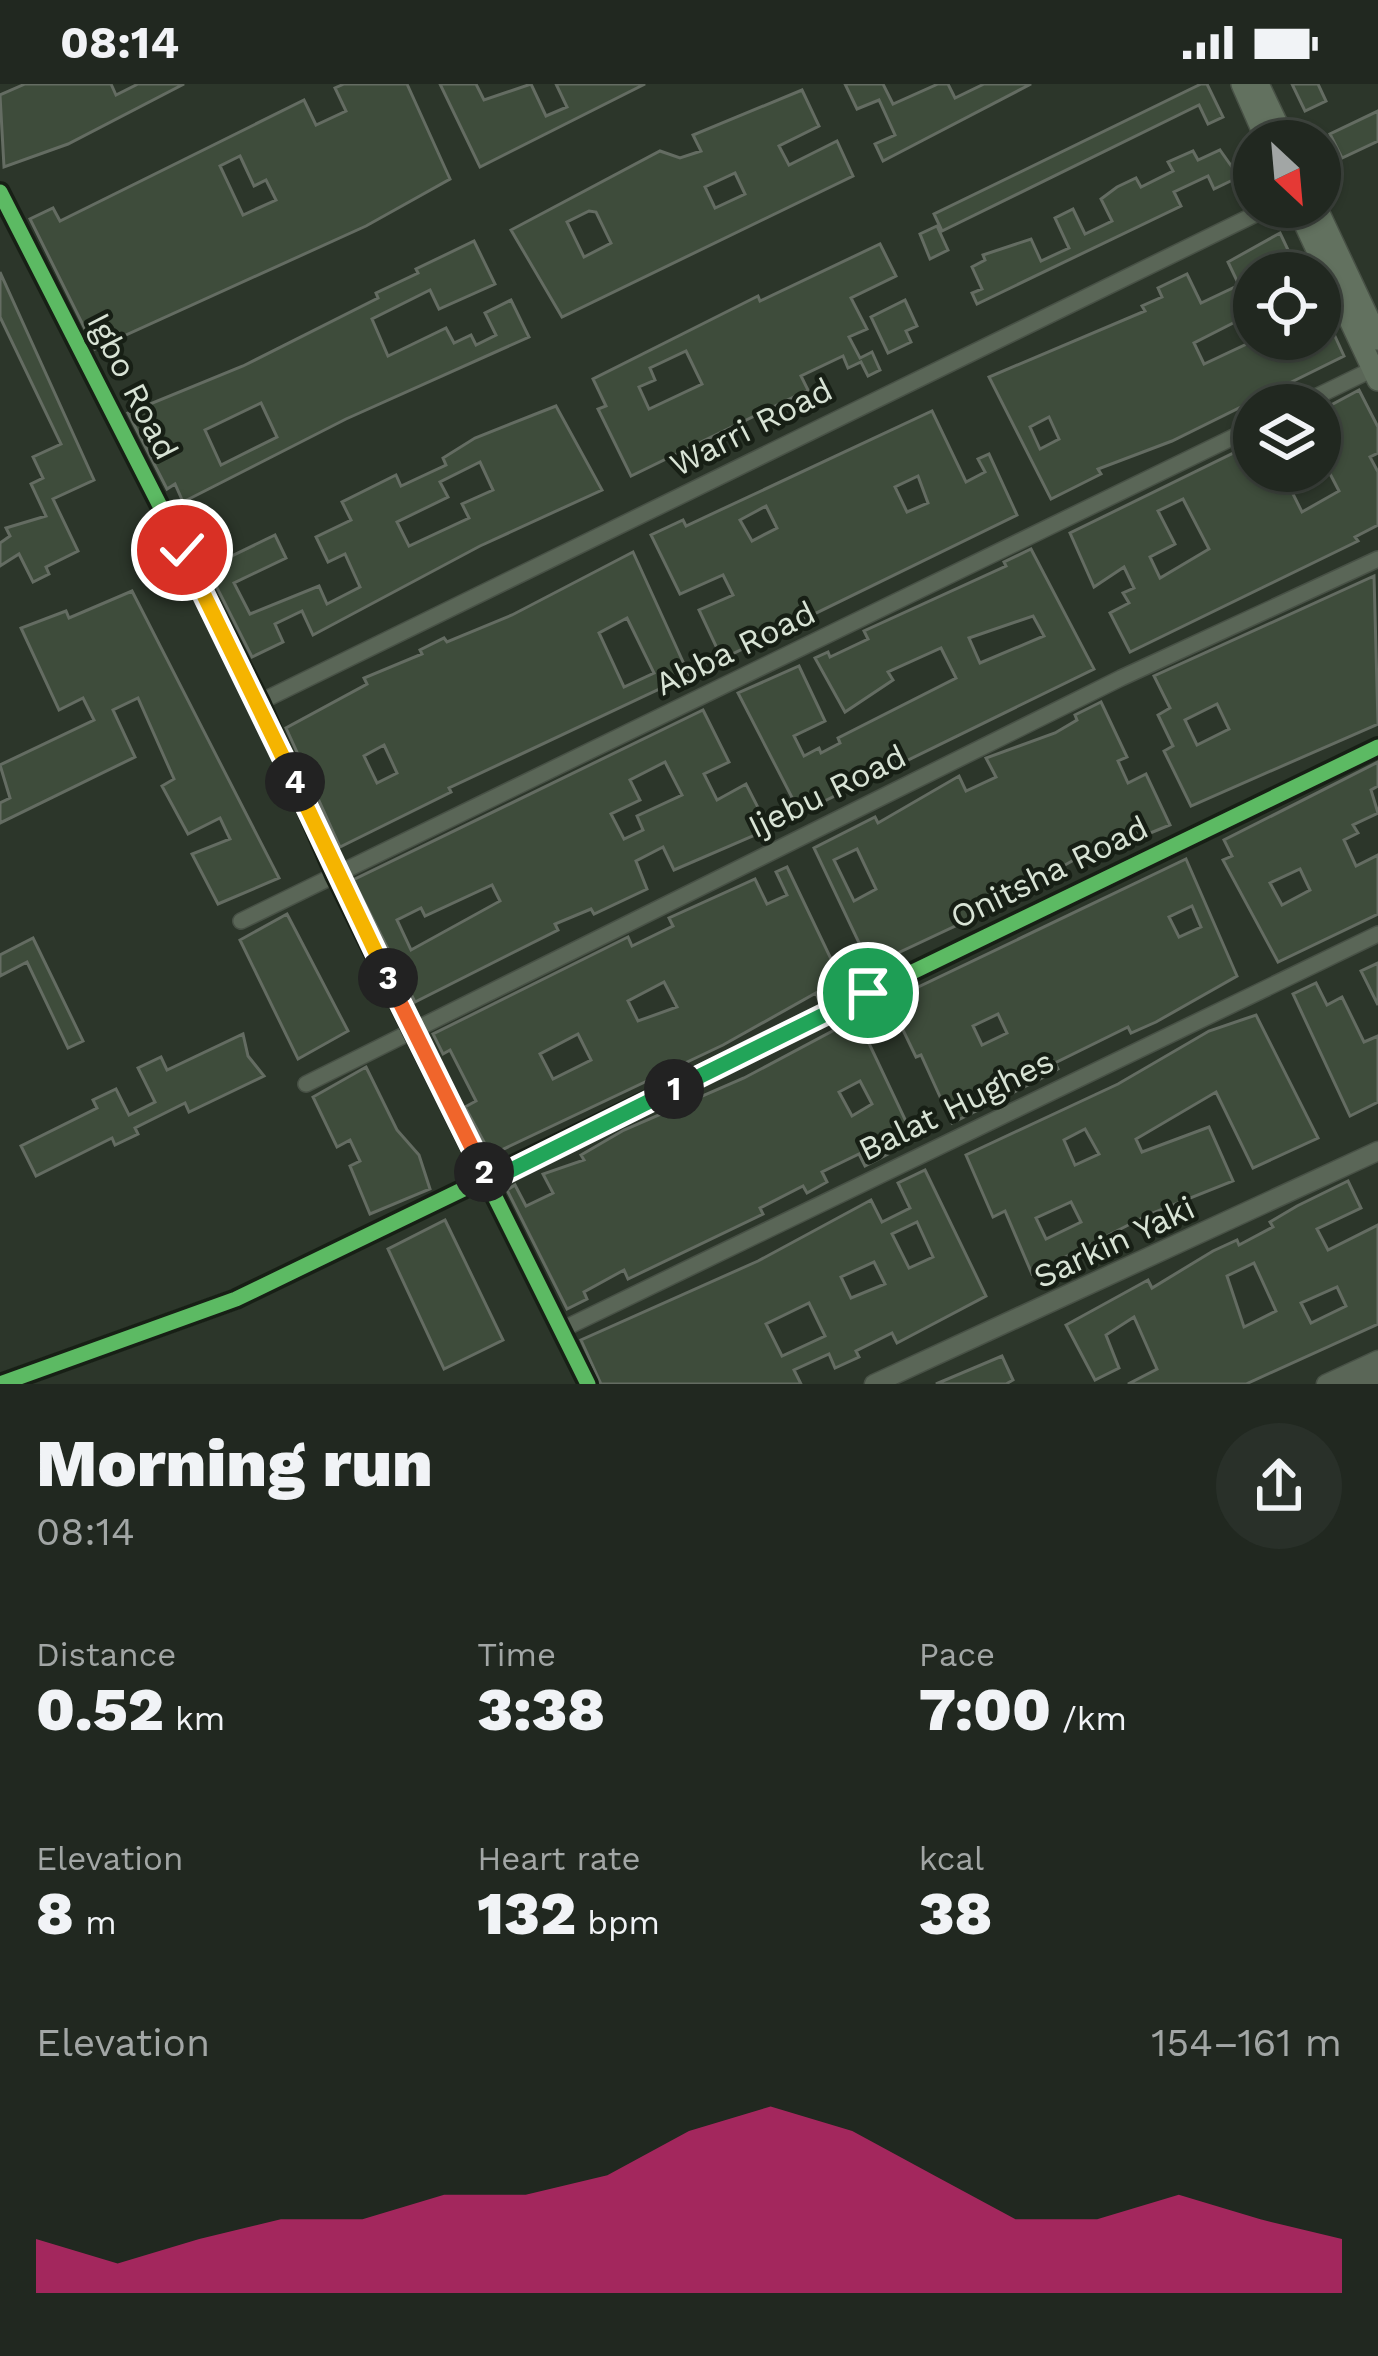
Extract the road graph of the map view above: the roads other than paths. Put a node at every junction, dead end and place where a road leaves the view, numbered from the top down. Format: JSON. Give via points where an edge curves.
{"nodes":[{"id":1,"x":1242,"y":84,"type":"edge"},
{"id":2,"x":1258,"y":84,"type":"edge"},
{"id":3,"x":1258,"y":120,"type":"edge"},
{"id":4,"x":1275,"y":120,"type":"edge"},
{"id":5,"x":0,"y":192,"type":"edge"},
{"id":6,"x":1233,"y":225,"type":"edge"},
{"id":7,"x":1307,"y":228,"type":"edge"},
{"id":8,"x":1326,"y":228,"type":"edge"},
{"id":9,"x":1378,"y":338,"type":"edge"},
{"id":10,"x":1376,"y":375,"type":"edge"},
{"id":11,"x":1341,"y":389,"type":"edge"},
{"id":12,"x":1233,"y":437,"type":"edge"},
{"id":13,"x":1378,"y":559,"type":"edge"},
{"id":14,"x":260,"y":701,"type":"junction"},
{"id":15,"x":1378,"y":746,"type":"edge"},
{"id":16,"x":335,"y":875,"type":"junction"},
{"id":17,"x":241,"y":921,"type":"dead end"},
{"id":18,"x":1378,"y":934,"type":"edge"},
{"id":19,"x":414,"y":1028,"type":"junction"},
{"id":20,"x":306,"y":1084,"type":"dead end"},
{"id":21,"x":1378,"y":1151,"type":"edge"},
{"id":22,"x":489,"y":1181,"type":"junction"},
{"id":23,"x":562,"y":1330,"type":"junction"},
{"id":24,"x":1378,"y":1360,"type":"edge"},
{"id":25,"x":1378,"y":1374,"type":"edge"},
{"id":26,"x":0,"y":1384,"type":"edge"},
{"id":27,"x":588,"y":1384,"type":"edge"},
{"id":28,"x":874,"y":1384,"type":"edge"},
{"id":29,"x":1326,"y":1384,"type":"edge"},
{"id":30,"x":1357,"y":1384,"type":"edge"}],
"edges":[{"from":1,"to":3,"type":"main road"},
{"from":2,"to":4,"type":"main road"},
{"from":5,"to":14,"type":"street","name":"Igbo Road"},
{"from":6,"to":14,"type":"street","name":"Warri Road"},
{"from":7,"to":10,"type":"main road"},
{"from":8,"to":9,"type":"main road"},
{"from":10,"to":11,"type":"street"},
{"from":12,"to":16,"type":"street","name":"Abba Road"},
{"from":13,"to":19,"type":"street","name":"Ijebu Road"},
{"from":14,"to":16,"type":"street","name":"Igbo Road"},
{"from":15,"to":22,"type":"street","name":"Onitsha Road"},
{"from":16,"to":17,"type":"street","name":"Abba Road"},
{"from":16,"to":19,"type":"street","name":"Igbo Road"},
{"from":18,"to":23,"type":"street","name":"Balat Hughes"},
{"from":19,"to":20,"type":"street","name":"Ijebu Road"},
{"from":19,"to":22,"type":"street","name":"Igbo Road"},
{"from":21,"to":28,"type":"street","name":"Sarkin Yaki"},
{"from":22,"to":23,"type":"street","name":"Igbo Road"},
{"from":22,"to":26,"type":"street","name":"Onitsha Road","via":[[220,1306]]},
{"from":23,"to":27,"type":"street","name":"Igbo Road"},
{"from":24,"to":29,"type":"street"},
{"from":25,"to":30,"type":"street"}]}
